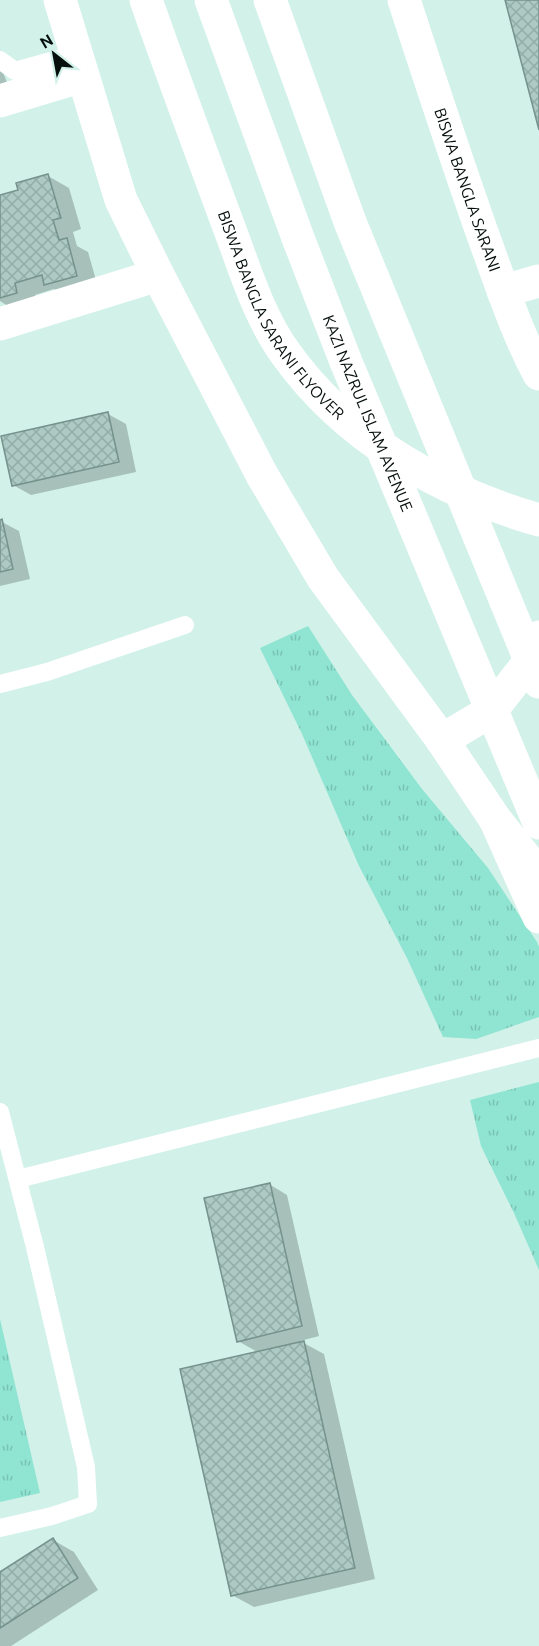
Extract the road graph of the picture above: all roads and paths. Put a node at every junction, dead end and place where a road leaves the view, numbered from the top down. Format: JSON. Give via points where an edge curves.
{"nodes":[{"id":1,"x":60,"y":0,"type":"edge"},
{"id":2,"x":146,"y":0,"type":"edge"},
{"id":3,"x":211,"y":0,"type":"edge"},
{"id":4,"x":270,"y":0,"type":"edge"},
{"id":5,"x":404,"y":0,"type":"edge"},
{"id":6,"x":0,"y":60,"type":"edge"},
{"id":7,"x":80,"y":65,"type":"junction"},
{"id":8,"x":0,"y":101,"type":"edge"},
{"id":9,"x":158,"y":275,"type":"junction"},
{"id":10,"x":539,"y":280,"type":"edge"},
{"id":11,"x":503,"y":291,"type":"junction"},
{"id":12,"x":0,"y":324,"type":"edge"},
{"id":13,"x":539,"y":374,"type":"edge"},
{"id":14,"x":539,"y":520,"type":"edge"},
{"id":15,"x":185,"y":625,"type":"dead end"},
{"id":16,"x":536,"y":660,"type":"edge"},
{"id":17,"x":0,"y":684,"type":"edge"},
{"id":18,"x":491,"y":711,"type":"junction"},
{"id":19,"x":442,"y":740,"type":"junction"},
{"id":20,"x":495,"y":819,"type":"junction"},
{"id":21,"x":539,"y":823,"type":"edge"},
{"id":22,"x":539,"y":876,"type":"edge"},
{"id":23,"x":539,"y":917,"type":"edge"},
{"id":24,"x":539,"y":1048,"type":"edge"},
{"id":25,"x":0,"y":1112,"type":"edge"},
{"id":26,"x":18,"y":1179,"type":"junction"},
{"id":27,"x":0,"y":1528,"type":"edge"}],
"edges":[{"from":1,"to":7,"type":"main road"},
{"from":2,"to":14,"type":"main road","name":"BISWA BANGLA SARANI FLYOVER","via":[[264,318],[285,353],[337,411],[398,458],[446,486]]},
{"from":3,"to":18,"type":"main road","name":"KAZI NAZRUL ISLAM AVENUE","via":[[346,362]]},
{"from":4,"to":16,"type":"main road","via":[[350,222]]},
{"from":5,"to":11,"type":"main road","name":"BISWA BANGLA SARANI"},
{"from":6,"to":7,"type":"lane","via":[[15,71]]},
{"from":7,"to":8,"type":"main road"},
{"from":7,"to":9,"type":"main road","via":[[121,200]]},
{"from":9,"to":12,"type":"main road"},
{"from":9,"to":19,"type":"main road","via":[[262,475],[323,578]]},
{"from":10,"to":11,"type":"main road"},
{"from":11,"to":13,"type":"main road","name":"BISWA BANGLA SARANI"},
{"from":15,"to":17,"type":"lane"},
{"from":16,"to":18,"type":"main road"},
{"from":18,"to":19,"type":"main road"},
{"from":18,"to":21,"type":"main road","name":"KAZI NAZRUL ISLAM AVENUE"},
{"from":19,"to":20,"type":"main road"},
{"from":20,"to":22,"type":"main road"},
{"from":20,"to":23,"type":"main road"},
{"from":24,"to":26,"type":"lane"},
{"from":25,"to":26,"type":"lane"},
{"from":26,"to":27,"type":"lane","via":[[86,1467],[88,1504]]}]}
